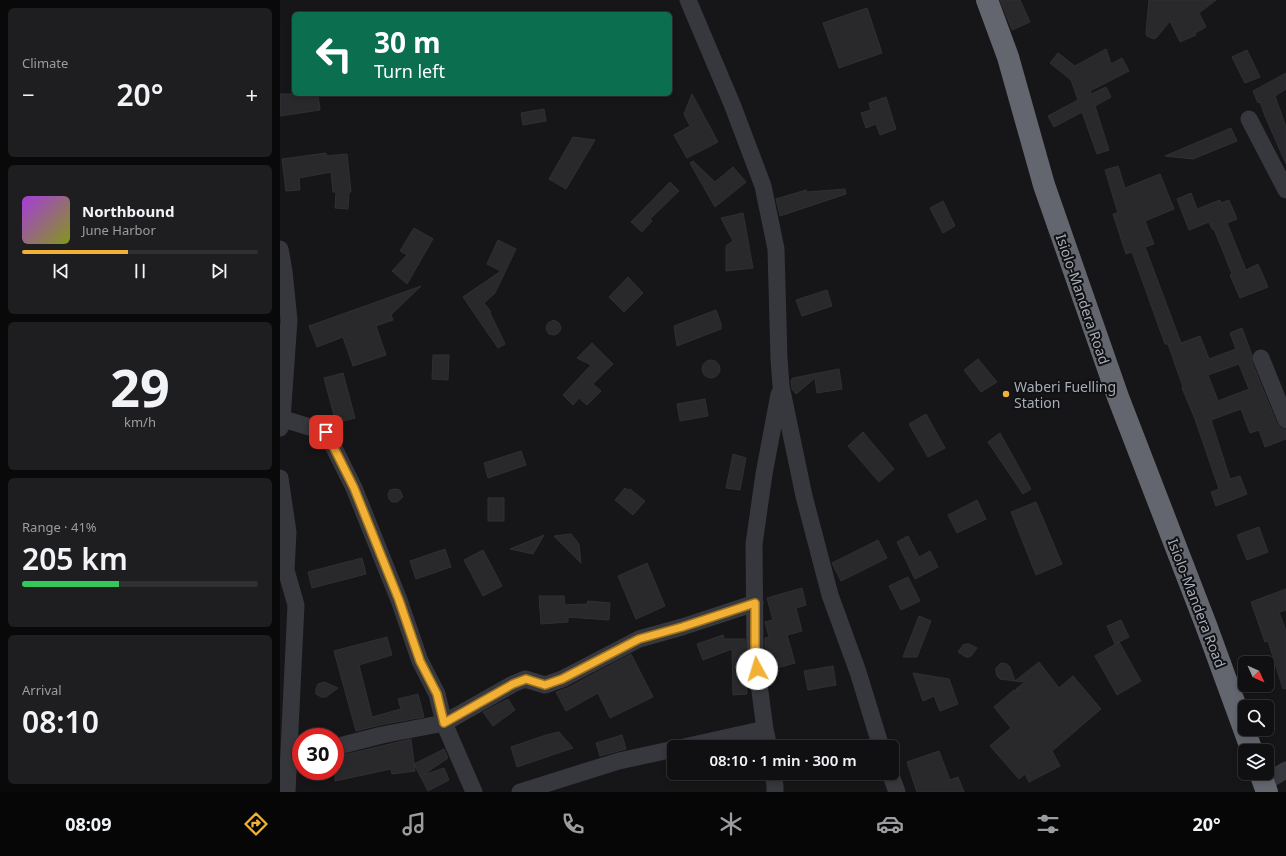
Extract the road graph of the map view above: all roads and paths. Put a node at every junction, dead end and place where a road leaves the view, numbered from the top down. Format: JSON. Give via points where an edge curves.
{"nodes":[{"id":1,"x":688,"y":0,"type":"edge"},
{"id":2,"x":987,"y":0,"type":"edge"},
{"id":3,"x":1249,"y":119,"type":"dead end"},
{"id":4,"x":1286,"y":190,"type":"edge"},
{"id":5,"x":280,"y":249,"type":"edge"},
{"id":6,"x":1261,"y":358,"type":"dead end"},
{"id":7,"x":781,"y":386,"type":"junction"},
{"id":8,"x":1286,"y":420,"type":"edge"},
{"id":9,"x":281,"y":422,"type":"edge"},
{"id":10,"x":280,"y":478,"type":"edge"},
{"id":11,"x":755,"y":603,"type":"junction"},
{"id":12,"x":444,"y":723,"type":"junction"},
{"id":13,"x":280,"y":726,"type":"edge"},
{"id":14,"x":295,"y":728,"type":"edge"},
{"id":15,"x":765,"y":729,"type":"junction"},
{"id":16,"x":716,"y":740,"type":"edge"},
{"id":17,"x":767,"y":740,"type":"edge"},
{"id":18,"x":879,"y":740,"type":"edge"},
{"id":19,"x":292,"y":742,"type":"edge"},
{"id":20,"x":1249,"y":744,"type":"edge"},
{"id":21,"x":344,"y":745,"type":"edge"},
{"id":22,"x":667,"y":751,"type":"edge"},
{"id":23,"x":292,"y":764,"type":"edge"},
{"id":24,"x":1286,"y":770,"type":"edge"},
{"id":25,"x":774,"y":780,"type":"edge"},
{"id":26,"x":892,"y":780,"type":"edge"},
{"id":27,"x":1264,"y":783,"type":"edge"},
{"id":28,"x":287,"y":792,"type":"edge"},
{"id":29,"x":474,"y":792,"type":"edge"},
{"id":30,"x":520,"y":792,"type":"edge"},
{"id":31,"x":774,"y":792,"type":"edge"},
{"id":32,"x":896,"y":792,"type":"edge"}],
"edges":[{"from":1,"to":7,"type":"street","via":[[763,186],[776,249]]},
{"from":2,"to":20,"type":"highway","name":"Isiolo-Mandera Road","via":[[1008,57],[1044,185],[1118,397]]},
{"from":3,"to":4,"type":"street"},
{"from":5,"to":9,"type":"street","via":[[289,320]]},
{"from":6,"to":8,"type":"street"},
{"from":7,"to":11,"type":"street","via":[[754,544]]},
{"from":7,"to":18,"type":"street","via":[[804,496],[830,595]]},
{"from":9,"to":12,"type":"street","via":[[326,432],[354,488],[399,600],[420,661],[437,694]]},
{"from":10,"to":14,"type":"street","via":[[288,532],[286,570],[296,605]]},
{"from":11,"to":12,"type":"street","via":[[639,639],[562,679],[545,685],[526,679],[513,684]]},
{"from":11,"to":15,"type":"street","via":[[755,654]]},
{"from":12,"to":21,"type":"street"},
{"from":12,"to":29,"type":"street"},
{"from":13,"to":19,"type":"street"},
{"from":15,"to":16,"type":"street"},
{"from":15,"to":17,"type":"street"},
{"from":22,"to":30,"type":"street","via":[[619,761]]},
{"from":23,"to":28,"type":"street"},
{"from":24,"to":27,"type":"street"},
{"from":25,"to":31,"type":"street"},
{"from":26,"to":32,"type":"street"}]}
